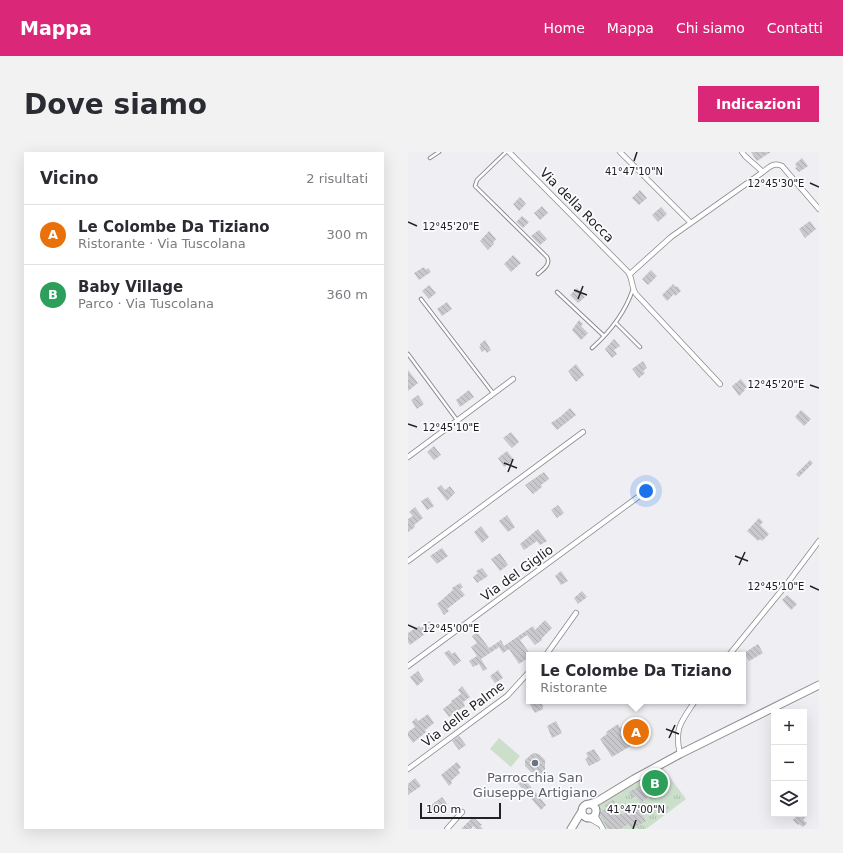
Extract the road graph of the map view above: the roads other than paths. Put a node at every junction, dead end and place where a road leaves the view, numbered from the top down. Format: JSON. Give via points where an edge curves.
{"nodes":[{"id":1,"x":439,"y":152,"type":"edge"},
{"id":2,"x":508,"y":152,"type":"edge"},
{"id":3,"x":620,"y":152,"type":"edge"},
{"id":4,"x":742,"y":152,"type":"edge"},
{"id":5,"x":430,"y":158,"type":"dead end"},
{"id":6,"x":763,"y":172,"type":"junction"},
{"id":7,"x":819,"y":209,"type":"edge"},
{"id":8,"x":691,"y":223,"type":"junction"},
{"id":9,"x":538,"y":274,"type":"dead end"},
{"id":10,"x":630,"y":274,"type":"junction"},
{"id":11,"x":633,"y":288,"type":"junction"},
{"id":12,"x":557,"y":292,"type":"dead end"},
{"id":13,"x":421,"y":299,"type":"dead end"},
{"id":14,"x":616,"y":323,"type":"junction"},
{"id":15,"x":604,"y":336,"type":"junction"},
{"id":16,"x":640,"y":347,"type":"dead end"},
{"id":17,"x":592,"y":348,"type":"dead end"},
{"id":18,"x":408,"y":354,"type":"edge"},
{"id":19,"x":513,"y":379,"type":"dead end"},
{"id":20,"x":720,"y":384,"type":"dead end"},
{"id":21,"x":493,"y":393,"type":"junction"},
{"id":22,"x":457,"y":420,"type":"junction"},
{"id":23,"x":584,"y":432,"type":"dead end"},
{"id":24,"x":408,"y":456,"type":"edge"},
{"id":25,"x":638,"y":497,"type":"dead end"},
{"id":26,"x":819,"y":541,"type":"edge"},
{"id":27,"x":408,"y":561,"type":"edge"},
{"id":28,"x":576,"y":613,"type":"dead end"},
{"id":29,"x":548,"y":652,"type":"edge"},
{"id":30,"x":731,"y":652,"type":"edge"},
{"id":31,"x":408,"y":666,"type":"edge"},
{"id":32,"x":526,"y":675,"type":"edge"},
{"id":33,"x":819,"y":685,"type":"edge"},
{"id":34,"x":693,"y":704,"type":"edge"},
{"id":35,"x":680,"y":754,"type":"junction"},
{"id":36,"x":408,"y":769,"type":"edge"},
{"id":37,"x":603,"y":798,"type":"junction"},
{"id":38,"x":590,"y":804,"type":"junction"},
{"id":39,"x":582,"y":810,"type":"junction"},
{"id":40,"x":462,"y":812,"type":"dead end"},
{"id":41,"x":593,"y":814,"type":"junction"},
{"id":42,"x":602,"y":828,"type":"edge"},
{"id":43,"x":447,"y":829,"type":"edge"},
{"id":44,"x":572,"y":829,"type":"edge"}],
"edges":[{"from":1,"to":5,"type":"lane"},
{"from":2,"to":9,"type":"lane","via":[[477,180],[475,186],[548,258],[547,266]]},
{"from":2,"to":10,"type":"street","name":"Via della Rocca"},
{"from":3,"to":8,"type":"street"},
{"from":4,"to":6,"type":"street"},
{"from":6,"to":7,"type":"street","via":[[777,164],[782,166]]},
{"from":6,"to":8,"type":"street"},
{"from":8,"to":10,"type":"street","via":[[668,239]]},
{"from":10,"to":11,"type":"street"},
{"from":11,"to":14,"type":"lane"},
{"from":11,"to":20,"type":"street"},
{"from":12,"to":15,"type":"lane"},
{"from":13,"to":21,"type":"lane"},
{"from":14,"to":15,"type":"lane"},
{"from":14,"to":16,"type":"lane"},
{"from":15,"to":17,"type":"lane"},
{"from":18,"to":22,"type":"lane"},
{"from":19,"to":21,"type":"street"},
{"from":21,"to":22,"type":"street"},
{"from":22,"to":24,"type":"street"},
{"from":23,"to":27,"type":"street"},
{"from":25,"to":31,"type":"street","name":"Via del Giglio"},
{"from":26,"to":30,"type":"street"},
{"from":28,"to":29,"type":"street"},
{"from":32,"to":36,"type":"street","name":"Via delle Palme","via":[[508,695]]},
{"from":33,"to":35,"type":"main road"},
{"from":34,"to":35,"type":"street","via":[[677,732]]},
{"from":35,"to":37,"type":"main road"},
{"from":37,"to":38,"type":"main road"},
{"from":37,"to":41,"type":"main road"},
{"from":38,"to":39,"type":"main road"},
{"from":38,"to":41,"type":"main road","via":[[594,806]]},
{"from":39,"to":41,"type":"main road","via":[[583,815]]},
{"from":39,"to":44,"type":"main road"},
{"from":40,"to":43,"type":"street"},
{"from":41,"to":42,"type":"street"},
{"from":41,"to":44,"type":"main road"}]}
